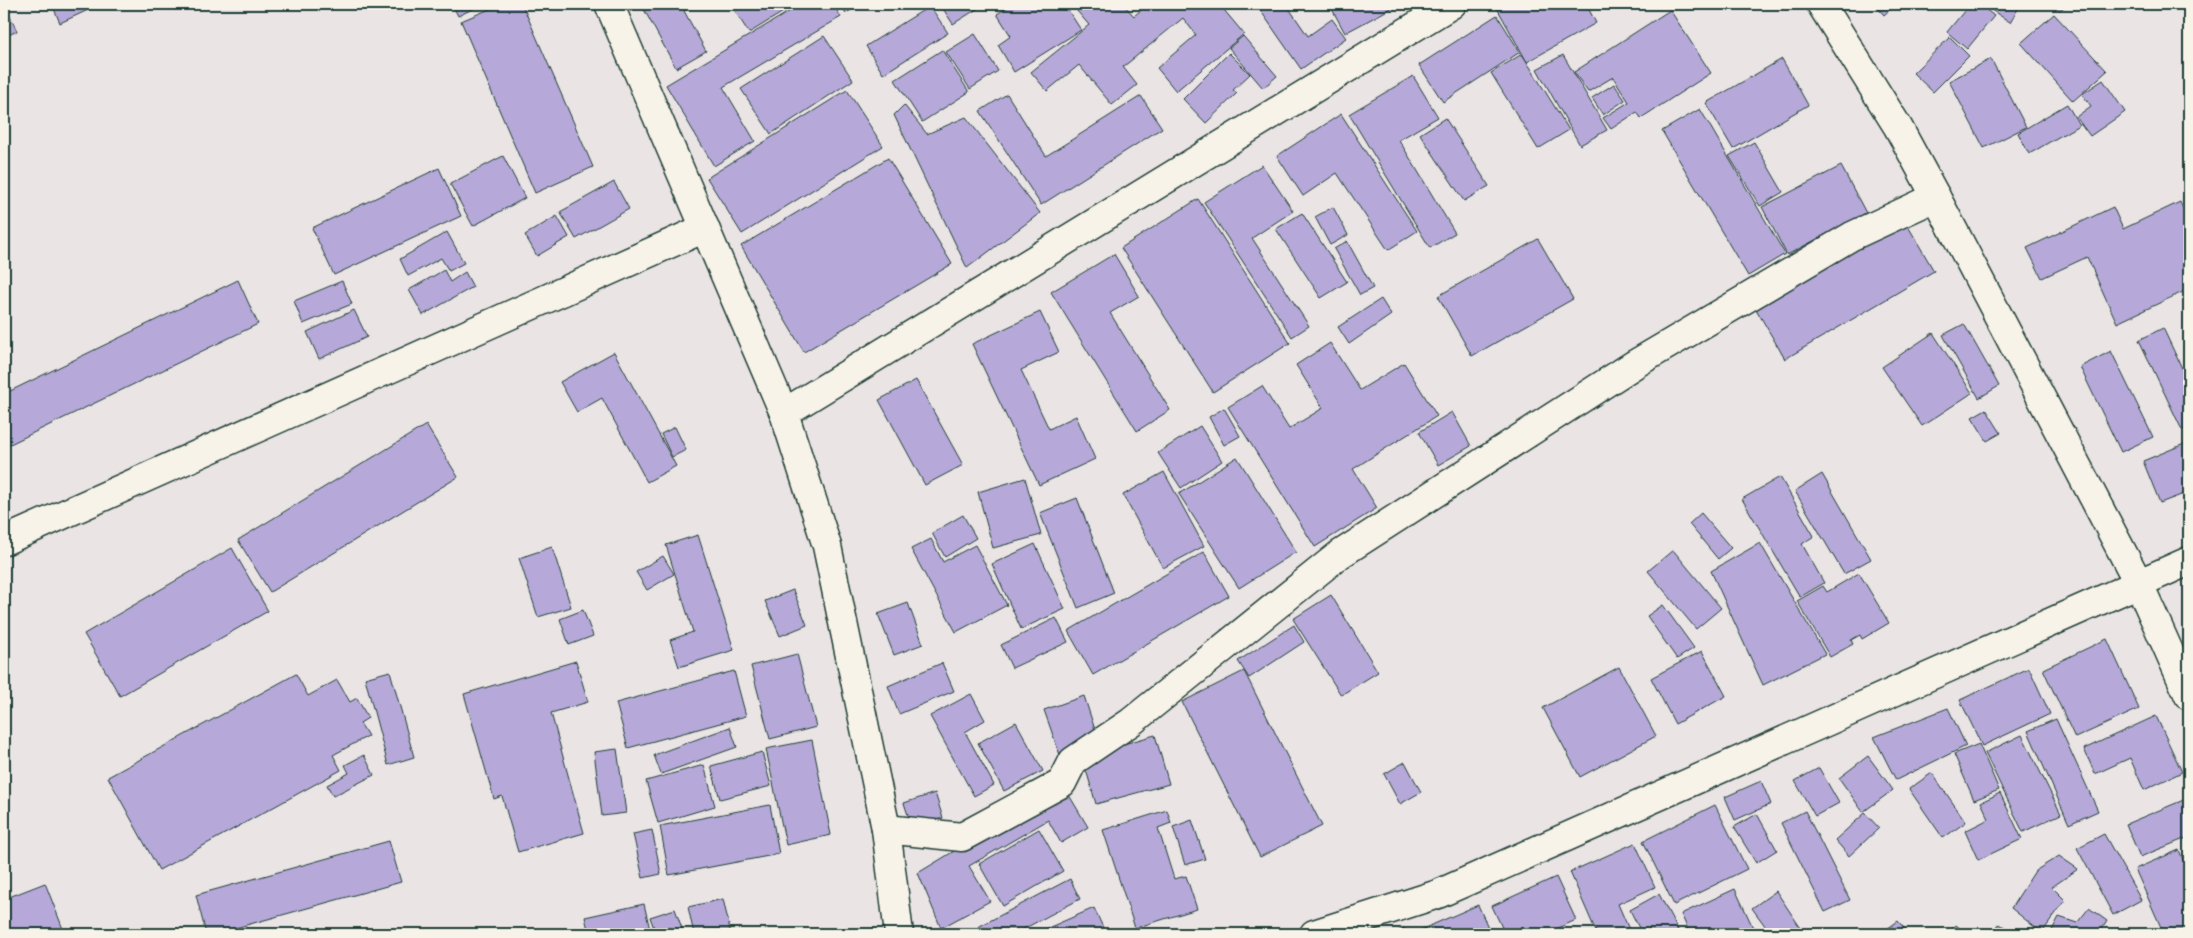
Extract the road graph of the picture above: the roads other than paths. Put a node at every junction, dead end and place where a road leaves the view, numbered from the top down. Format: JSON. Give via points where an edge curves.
{"nodes":[{"id":1,"x":609,"y":4,"type":"edge"},
{"id":2,"x":1452,"y":4,"type":"edge"},
{"id":3,"x":1821,"y":4,"type":"edge"},
{"id":4,"x":1936,"y":197,"type":"junction"},
{"id":5,"x":705,"y":228,"type":"junction"},
{"id":6,"x":784,"y":414,"type":"junction"},
{"id":7,"x":4,"y":541,"type":"edge"},
{"id":8,"x":2189,"y":561,"type":"edge"},
{"id":9,"x":2139,"y":584,"type":"junction"},
{"id":10,"x":2189,"y":696,"type":"edge"},
{"id":11,"x":886,"y":829,"type":"junction"},
{"id":12,"x":899,"y":934,"type":"edge"},
{"id":13,"x":1314,"y":934,"type":"edge"}],
"edges":[{"from":1,"to":5,"type":"street"},
{"from":2,"to":6,"type":"street"},
{"from":3,"to":4,"type":"street","via":[[1898,127]]},
{"from":4,"to":9,"type":"street"},
{"from":4,"to":11,"type":"street","via":[[1852,236],[1635,364],[1339,555],[1131,722],[1073,761],[1062,783],[962,837]]},
{"from":5,"to":6,"type":"street"},
{"from":5,"to":7,"type":"street"},
{"from":6,"to":11,"type":"street","via":[[827,546]]},
{"from":8,"to":9,"type":"street"},
{"from":9,"to":10,"type":"street"},
{"from":9,"to":13,"type":"street","via":[[1438,894]]},
{"from":11,"to":12,"type":"street"}]}
